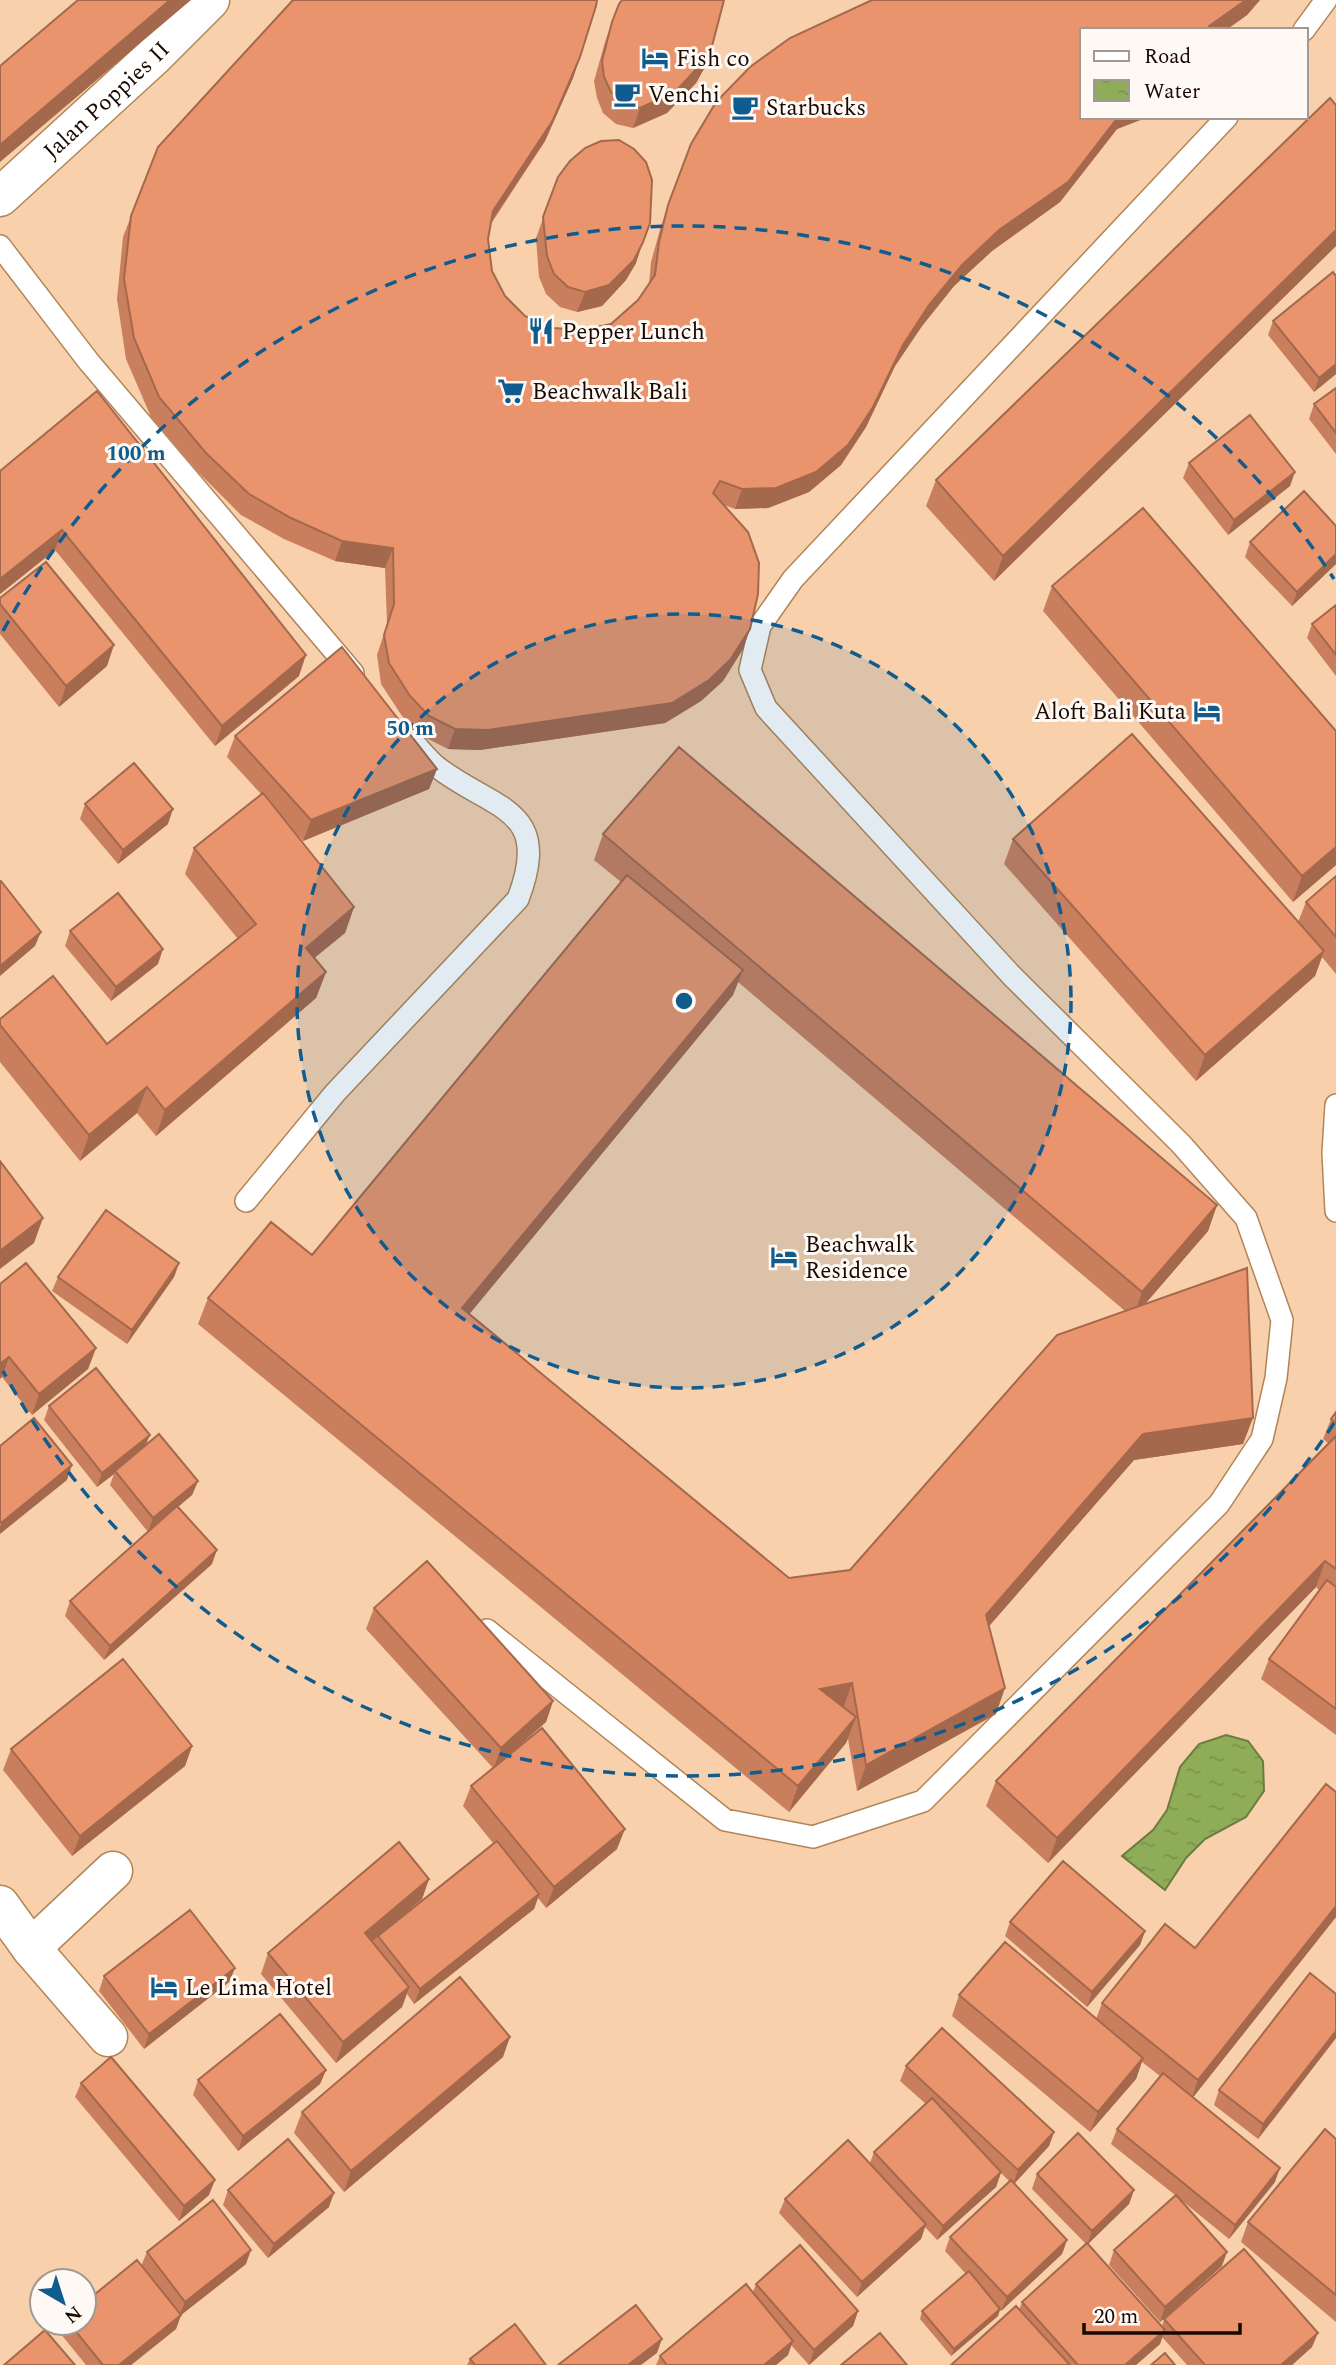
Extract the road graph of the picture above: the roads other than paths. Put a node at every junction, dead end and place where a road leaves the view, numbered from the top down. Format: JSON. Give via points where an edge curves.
{"nodes":[{"id":1,"x":210,"y":0,"type":"edge"},
{"id":2,"x":1326,"y":0,"type":"edge"},
{"id":3,"x":1305,"y":28,"type":"edge"},
{"id":4,"x":1225,"y":119,"type":"edge"},
{"id":5,"x":0,"y":197,"type":"edge"},
{"id":6,"x":0,"y":246,"type":"edge"},
{"id":7,"x":363,"y":685,"type":"edge"},
{"id":8,"x":396,"y":724,"type":"edge"},
{"id":9,"x":1336,"y":1105,"type":"edge"},
{"id":10,"x":246,"y":1201,"type":"dead end"},
{"id":11,"x":1336,"y":1211,"type":"edge"},
{"id":12,"x":487,"y":1630,"type":"edge"},
{"id":13,"x":113,"y":1871,"type":"dead end"},
{"id":14,"x":0,"y":1905,"type":"edge"},
{"id":15,"x":31,"y":1948,"type":"junction"},
{"id":16,"x":108,"y":2038,"type":"dead end"}],
"edges":[{"from":1,"to":5,"type":"street","name":"Jalan Poppies II"},
{"from":2,"to":3,"type":"lane"},
{"from":4,"to":12,"type":"lane","via":[[793,579],[760,626],[750,670],[766,708],[1011,975],[1181,1144],[1247,1218],[1282,1320],[1276,1378],[1262,1439],[1219,1504],[923,1801],[813,1837],[725,1820]]},
{"from":6,"to":7,"type":"lane","via":[[89,362]]},
{"from":8,"to":10,"type":"lane","via":[[437,767],[500,803],[524,832],[531,849],[529,871],[519,899],[335,1093]]},
{"from":9,"to":11,"type":"lane"},
{"from":13,"to":15,"type":"street"},
{"from":14,"to":15,"type":"street"},
{"from":15,"to":16,"type":"street"}]}
